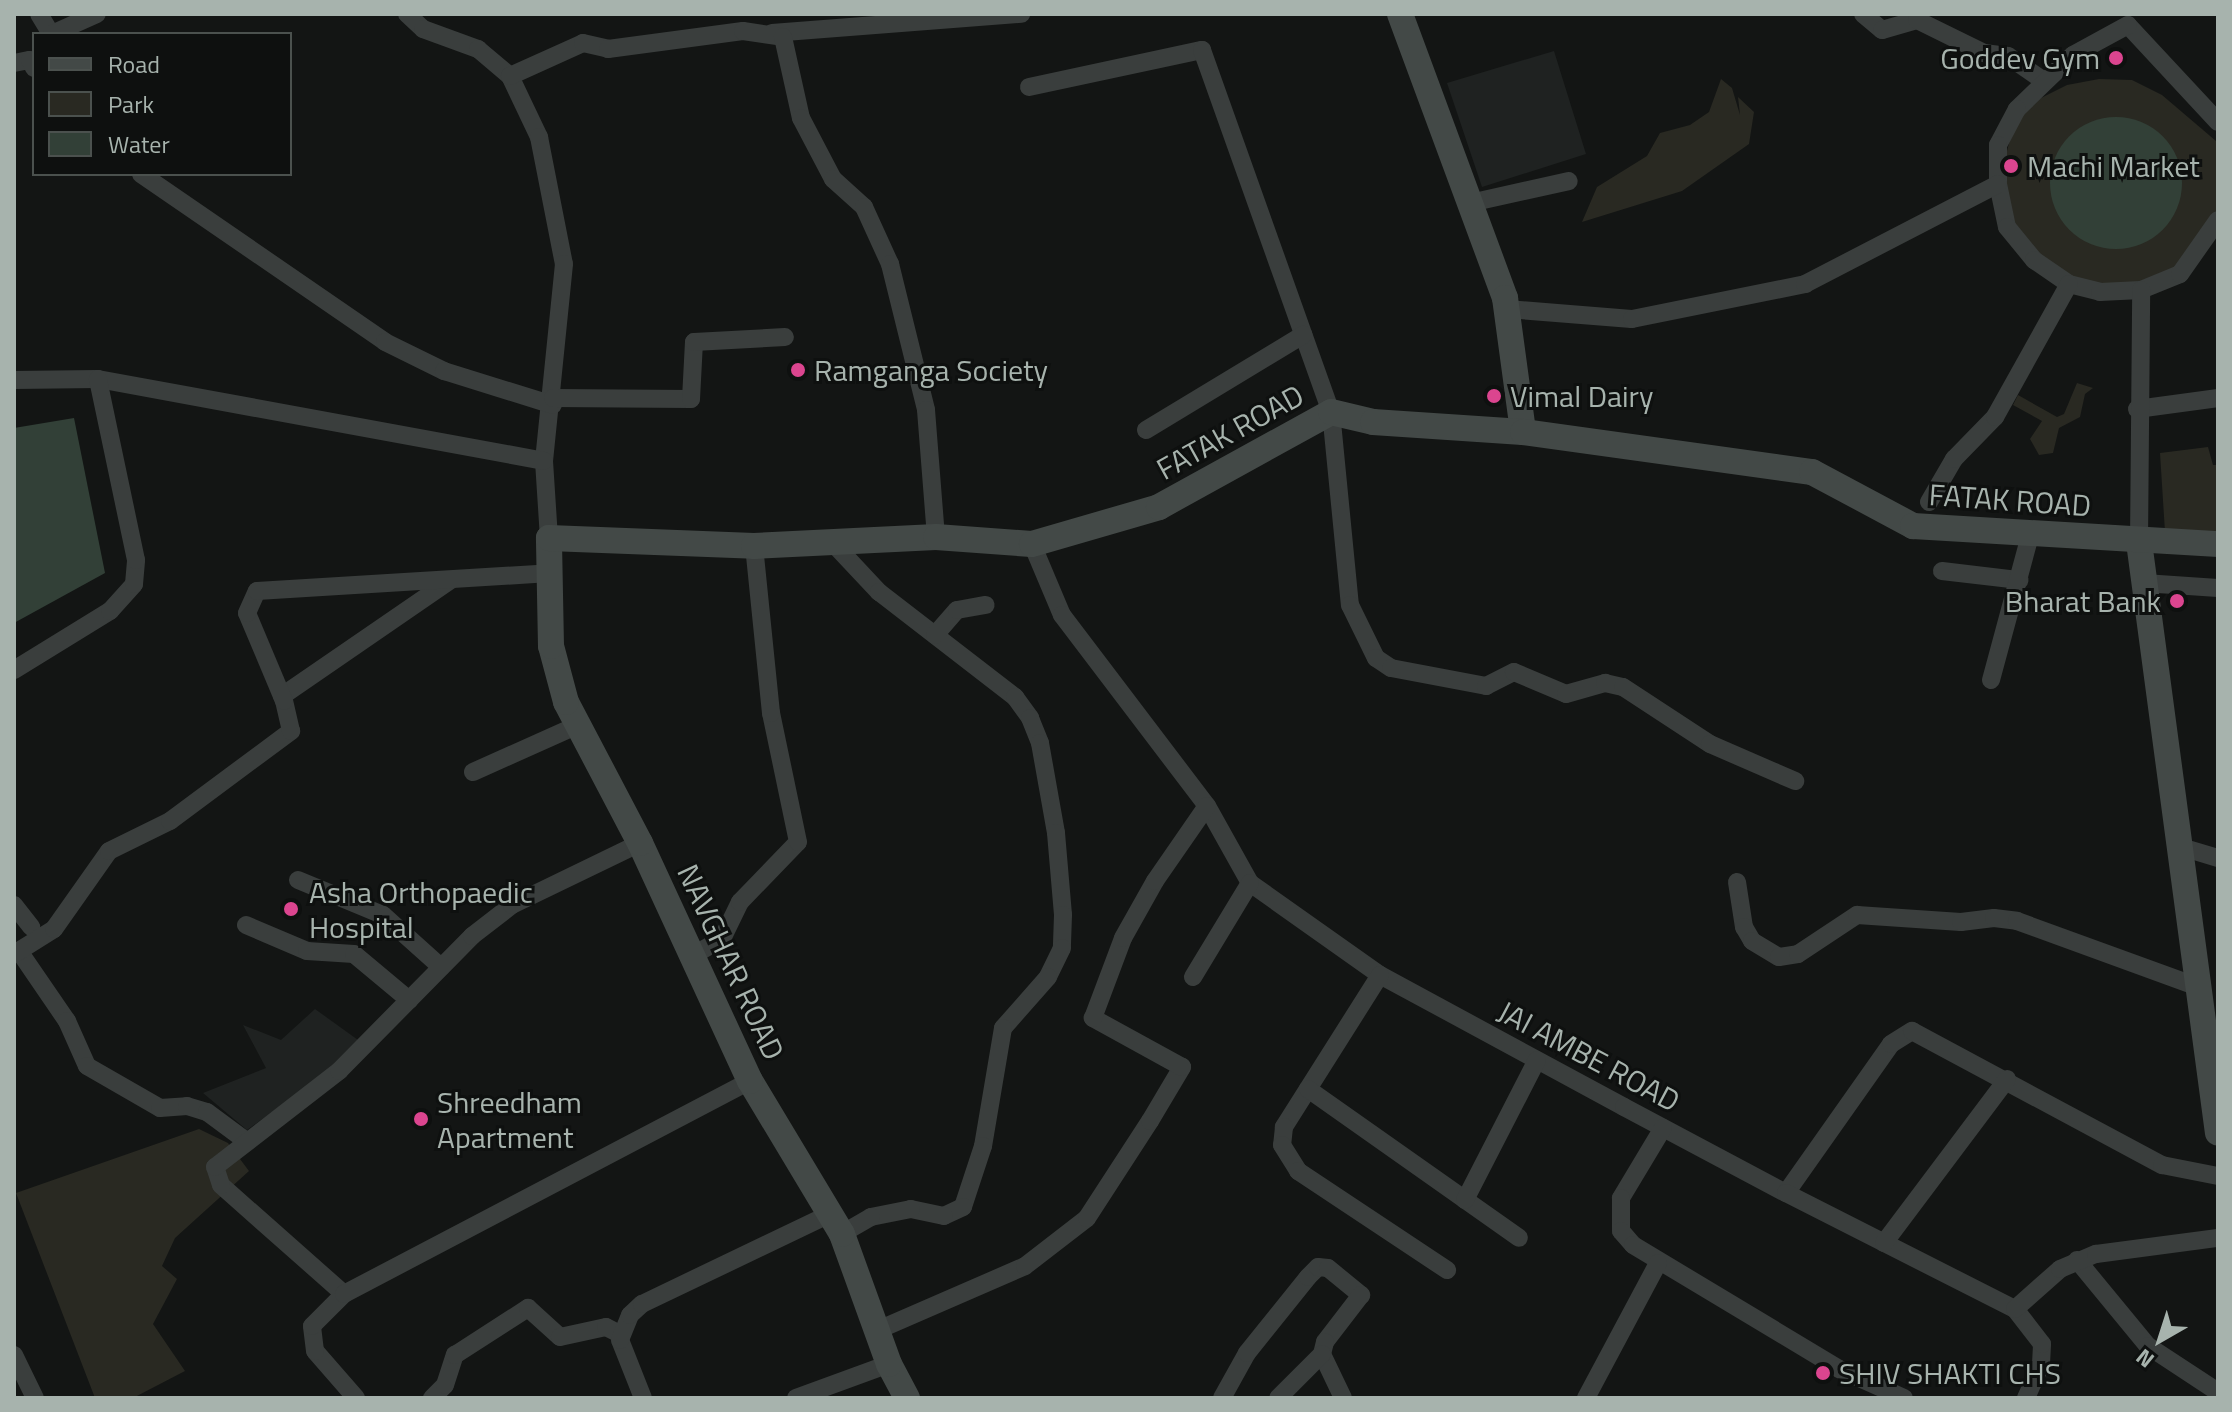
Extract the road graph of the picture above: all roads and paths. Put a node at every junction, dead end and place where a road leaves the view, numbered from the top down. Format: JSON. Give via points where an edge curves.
{"nodes":[{"id":1,"x":39,"y":14,"type":"edge"},
{"id":2,"x":97,"y":14,"type":"edge"},
{"id":3,"x":407,"y":14,"type":"edge"},
{"id":4,"x":1021,"y":14,"type":"edge"},
{"id":5,"x":1400,"y":14,"type":"edge"},
{"id":6,"x":1863,"y":14,"type":"edge"},
{"id":7,"x":2124,"y":19,"type":"edge"},
{"id":8,"x":50,"y":32,"type":"edge"},
{"id":9,"x":56,"y":32,"type":"edge"},
{"id":10,"x":770,"y":33,"type":"junction"},
{"id":11,"x":510,"y":76,"type":"junction"},
{"id":12,"x":2044,"y":81,"type":"junction"},
{"id":13,"x":1029,"y":87,"type":"dead end"},
{"id":14,"x":2217,"y":116,"type":"edge"},
{"id":15,"x":144,"y":176,"type":"edge"},
{"id":16,"x":1569,"y":181,"type":"dead end"},
{"id":17,"x":1998,"y":184,"type":"junction"},
{"id":18,"x":1470,"y":203,"type":"junction"},
{"id":19,"x":2218,"y":220,"type":"edge"},
{"id":20,"x":2069,"y":284,"type":"junction"},
{"id":21,"x":2141,"y":290,"type":"junction"},
{"id":22,"x":1507,"y":309,"type":"junction"},
{"id":23,"x":1303,"y":335,"type":"junction"},
{"id":24,"x":785,"y":337,"type":"dead end"},
{"id":25,"x":98,"y":379,"type":"junction"},
{"id":26,"x":14,"y":380,"type":"edge"},
{"id":27,"x":2218,"y":398,"type":"edge"},
{"id":28,"x":553,"y":401,"type":"junction"},
{"id":29,"x":2137,"y":409,"type":"junction"},
{"id":30,"x":1331,"y":412,"type":"junction"},
{"id":31,"x":1146,"y":430,"type":"dead end"},
{"id":32,"x":1523,"y":432,"type":"junction"},
{"id":33,"x":544,"y":461,"type":"junction"},
{"id":34,"x":1929,"y":502,"type":"dead end"},
{"id":35,"x":2031,"y":532,"type":"junction"},
{"id":36,"x":936,"y":537,"type":"junction"},
{"id":37,"x":549,"y":538,"type":"junction"},
{"id":38,"x":832,"y":542,"type":"junction"},
{"id":39,"x":2139,"y":542,"type":"junction"},
{"id":40,"x":1032,"y":544,"type":"junction"},
{"id":41,"x":2218,"y":544,"type":"edge"},
{"id":42,"x":754,"y":546,"type":"junction"},
{"id":43,"x":1942,"y":571,"type":"dead end"},
{"id":44,"x":549,"y":573,"type":"junction"},
{"id":45,"x":452,"y":579,"type":"junction"},
{"id":46,"x":2019,"y":580,"type":"junction"},
{"id":47,"x":2144,"y":583,"type":"junction"},
{"id":48,"x":2218,"y":588,"type":"edge"},
{"id":49,"x":986,"y":605,"type":"dead end"},
{"id":50,"x":935,"y":635,"type":"junction"},
{"id":51,"x":14,"y":670,"type":"edge"},
{"id":52,"x":1991,"y":680,"type":"dead end"},
{"id":53,"x":282,"y":696,"type":"junction"},
{"id":54,"x":578,"y":725,"type":"junction"},
{"id":55,"x":473,"y":772,"type":"dead end"},
{"id":56,"x":1795,"y":781,"type":"dead end"},
{"id":57,"x":1207,"y":806,"type":"junction"},
{"id":58,"x":640,"y":843,"type":"junction"},
{"id":59,"x":2178,"y":846,"type":"junction"},
{"id":60,"x":2218,"y":858,"type":"edge"},
{"id":61,"x":298,"y":880,"type":"dead end"},
{"id":62,"x":1737,"y":882,"type":"dead end"},
{"id":63,"x":1250,"y":883,"type":"junction"},
{"id":64,"x":14,"y":905,"type":"edge"},
{"id":65,"x":246,"y":925,"type":"dead end"},
{"id":66,"x":31,"y":927,"type":"dead end"},
{"id":67,"x":16,"y":952,"type":"edge"},
{"id":68,"x":692,"y":956,"type":"junction"},
{"id":69,"x":441,"y":967,"type":"junction"},
{"id":70,"x":1380,"y":975,"type":"junction"},
{"id":71,"x":1193,"y":977,"type":"dead end"},
{"id":72,"x":2196,"y":986,"type":"junction"},
{"id":73,"x":409,"y":1000,"type":"junction"},
{"id":74,"x":2209,"y":1023,"type":"edge"},
{"id":75,"x":1537,"y":1060,"type":"junction"},
{"id":76,"x":2007,"y":1079,"type":"junction"},
{"id":77,"x":750,"y":1081,"type":"junction"},
{"id":78,"x":1308,"y":1089,"type":"junction"},
{"id":79,"x":1663,"y":1128,"type":"junction"},
{"id":80,"x":2218,"y":1133,"type":"edge"},
{"id":81,"x":245,"y":1140,"type":"junction"},
{"id":82,"x":2218,"y":1176,"type":"edge"},
{"id":83,"x":1786,"y":1193,"type":"junction"},
{"id":84,"x":1465,"y":1200,"type":"junction"},
{"id":85,"x":836,"y":1224,"type":"junction"},
{"id":86,"x":1519,"y":1238,"type":"dead end"},
{"id":87,"x":2218,"y":1238,"type":"edge"},
{"id":88,"x":1884,"y":1243,"type":"junction"},
{"id":89,"x":2077,"y":1260,"type":"junction"},
{"id":90,"x":1658,"y":1263,"type":"junction"},
{"id":91,"x":1447,"y":1270,"type":"dead end"},
{"id":92,"x":344,"y":1294,"type":"junction"},
{"id":93,"x":2015,"y":1309,"type":"junction"},
{"id":94,"x":878,"y":1330,"type":"junction"},
{"id":95,"x":620,"y":1334,"type":"junction"},
{"id":96,"x":1322,"y":1354,"type":"junction"},
{"id":97,"x":14,"y":1355,"type":"edge"},
{"id":98,"x":889,"y":1364,"type":"junction"},
{"id":99,"x":2218,"y":1392,"type":"edge"},
{"id":100,"x":35,"y":1398,"type":"edge"},
{"id":101,"x":356,"y":1398,"type":"edge"},
{"id":102,"x":432,"y":1398,"type":"edge"},
{"id":103,"x":643,"y":1398,"type":"edge"},
{"id":104,"x":796,"y":1398,"type":"edge"},
{"id":105,"x":907,"y":1398,"type":"edge"},
{"id":106,"x":1222,"y":1398,"type":"edge"},
{"id":107,"x":1278,"y":1398,"type":"edge"},
{"id":108,"x":1343,"y":1398,"type":"edge"},
{"id":109,"x":1586,"y":1398,"type":"edge"},
{"id":110,"x":1904,"y":1398,"type":"edge"},
{"id":111,"x":2026,"y":1398,"type":"edge"}],
"edges":[{"from":1,"to":8,"type":"street"},
{"from":2,"to":9,"type":"street"},
{"from":3,"to":11,"type":"street","via":[[423,29],[478,49]]},
{"from":4,"to":10,"type":"street"},
{"from":5,"to":18,"type":"main road"},
{"from":6,"to":12,"type":"street","via":[[1882,30],[1917,20],[1984,53],[2008,56]]},
{"from":7,"to":12,"type":"street"},
{"from":7,"to":14,"type":"street"},
{"from":10,"to":11,"type":"street","via":[[743,31],[608,49],[583,43]]},
{"from":10,"to":36,"type":"street","via":[[788,45],[807,131],[833,179],[868,214],[890,264],[926,410]]},
{"from":11,"to":28,"type":"street","via":[[528,104],[539,137],[564,264]]},
{"from":12,"to":17,"type":"street","via":[[2017,109],[1998,145]]},
{"from":13,"to":23,"type":"street","via":[[1202,50]]},
{"from":15,"to":28,"type":"street","via":[[385,342],[444,371]]},
{"from":16,"to":18,"type":"street"},
{"from":17,"to":20,"type":"street","via":[[2007,227],[2034,260]]},
{"from":17,"to":22,"type":"street","via":[[1805,284],[1632,319]]},
{"from":18,"to":22,"type":"main road"},
{"from":19,"to":21,"type":"street","via":[[2180,274]]},
{"from":20,"to":21,"type":"street","via":[[2100,292]]},
{"from":20,"to":34,"type":"street","via":[[1995,417],[1954,459]]},
{"from":21,"to":29,"type":"street"},
{"from":22,"to":32,"type":"main road"},
{"from":23,"to":30,"type":"street"},
{"from":23,"to":31,"type":"street"},
{"from":24,"to":28,"type":"street","via":[[694,342],[691,399]]},
{"from":25,"to":26,"type":"street"},
{"from":25,"to":33,"type":"street"},
{"from":25,"to":51,"type":"street","via":[[136,560],[134,584],[110,611]]},
{"from":27,"to":29,"type":"street"},
{"from":28,"to":33,"type":"street"},
{"from":29,"to":39,"type":"street"},
{"from":30,"to":32,"type":"main road","name":"FATAK ROAD","via":[[1373,422]]},
{"from":30,"to":40,"type":"main road","name":"FATAK ROAD","via":[[1159,507]]},
{"from":30,"to":56,"type":"street","via":[[1350,605],[1376,658],[1391,668],[1486,686],[1514,672],[1566,694],[1605,683],[1623,687],[1710,744]]},
{"from":32,"to":35,"type":"main road","name":"FATAK ROAD","via":[[1812,472],[1913,526]]},
{"from":33,"to":37,"type":"street"},
{"from":35,"to":39,"type":"main road","name":"FATAK ROAD"},
{"from":35,"to":46,"type":"street"},
{"from":36,"to":38,"type":"main road","name":"FATAK ROAD"},
{"from":36,"to":40,"type":"main road","name":"FATAK ROAD"},
{"from":37,"to":42,"type":"main road","name":"FATAK ROAD"},
{"from":37,"to":44,"type":"main road","name":"NAVGHAR ROAD"},
{"from":38,"to":42,"type":"main road","name":"FATAK ROAD"},
{"from":38,"to":50,"type":"street","via":[[879,592]]},
{"from":39,"to":41,"type":"main road","name":"FATAK ROAD"},
{"from":39,"to":47,"type":"main road"},
{"from":40,"to":57,"type":"street","name":"JAI AMBE ROAD","via":[[1062,615]]},
{"from":42,"to":68,"type":"street","via":[[771,713],[798,842],[740,902],[722,939]]},
{"from":43,"to":46,"type":"street"},
{"from":44,"to":45,"type":"street"},
{"from":44,"to":54,"type":"main road","name":"NAVGHAR ROAD","via":[[551,646]]},
{"from":45,"to":53,"type":"street"},
{"from":45,"to":53,"type":"street","via":[[257,591],[247,613]]},
{"from":46,"to":52,"type":"street"},
{"from":47,"to":48,"type":"street"},
{"from":47,"to":59,"type":"main road"},
{"from":49,"to":50,"type":"street","via":[[957,610]]},
{"from":50,"to":85,"type":"street","via":[[1015,697],[1040,743],[1056,833],[1062,948],[1048,977],[1003,1028],[983,1146],[963,1207],[944,1216],[911,1209]]},
{"from":53,"to":67,"type":"street","via":[[291,731],[170,821],[109,851],[54,929]]},
{"from":54,"to":55,"type":"street"},
{"from":54,"to":58,"type":"main road","name":"NAVGHAR ROAD"},
{"from":57,"to":63,"type":"street","name":"JAI AMBE ROAD"},
{"from":57,"to":94,"type":"street","via":[[1123,938],[1093,1018],[1182,1067],[1150,1121],[1087,1218],[1025,1266]]},
{"from":58,"to":68,"type":"main road","name":"NAVGHAR ROAD"},
{"from":58,"to":69,"type":"street","via":[[512,905]]},
{"from":59,"to":60,"type":"street","via":[[2199,848]]},
{"from":59,"to":72,"type":"main road"},
{"from":61,"to":69,"type":"street","via":[[383,915]]},
{"from":62,"to":72,"type":"street","via":[[1744,927],[1752,941],[1779,957],[1798,954],[1857,915],[1961,922],[1994,918],[2017,921]]},
{"from":63,"to":70,"type":"street","name":"JAI AMBE ROAD"},
{"from":63,"to":71,"type":"street"},
{"from":64,"to":66,"type":"street"},
{"from":65,"to":73,"type":"street","via":[[307,951],[354,954]]},
{"from":67,"to":81,"type":"street","via":[[67,1021],[87,1066],[160,1108],[187,1106],[207,1112]]},
{"from":68,"to":77,"type":"main road","name":"NAVGHAR ROAD"},
{"from":69,"to":73,"type":"street"},
{"from":70,"to":75,"type":"street","name":"JAI AMBE ROAD"},
{"from":70,"to":78,"type":"street"},
{"from":72,"to":74,"type":"main road"},
{"from":73,"to":81,"type":"street","via":[[339,1071]]},
{"from":74,"to":80,"type":"main road"},
{"from":75,"to":79,"type":"street","name":"JAI AMBE ROAD"},
{"from":75,"to":84,"type":"street"},
{"from":76,"to":82,"type":"street","via":[[2162,1165]]},
{"from":76,"to":83,"type":"street","via":[[1925,1034],[1904,1034],[1891,1044]]},
{"from":76,"to":88,"type":"street"},
{"from":77,"to":85,"type":"main road","name":"NAVGHAR ROAD"},
{"from":77,"to":92,"type":"street"},
{"from":78,"to":84,"type":"street"},
{"from":78,"to":91,"type":"street","via":[[1284,1127],[1287,1159]]},
{"from":79,"to":83,"type":"street","name":"JAI AMBE ROAD"},
{"from":79,"to":90,"type":"street","via":[[1621,1198],[1617,1215],[1621,1231]]},
{"from":81,"to":92,"type":"street","via":[[215,1167],[221,1185]]},
{"from":83,"to":88,"type":"street","name":"JAI AMBE ROAD"},
{"from":84,"to":86,"type":"street"},
{"from":85,"to":94,"type":"main road","name":"NAVGHAR ROAD"},
{"from":85,"to":95,"type":"street","via":[[642,1304]]},
{"from":87,"to":89,"type":"street"},
{"from":88,"to":93,"type":"street","name":"JAI AMBE ROAD"},
{"from":89,"to":93,"type":"street"},
{"from":89,"to":99,"type":"street","via":[[2148,1346]]},
{"from":90,"to":109,"type":"street"},
{"from":90,"to":110,"type":"street","via":[[1839,1369]]},
{"from":92,"to":101,"type":"street","via":[[312,1326],[315,1351]]},
{"from":93,"to":111,"type":"street","via":[[2042,1344],[2041,1364]]},
{"from":94,"to":98,"type":"main road","name":"NAVGHAR ROAD"},
{"from":95,"to":102,"type":"street","via":[[606,1327],[560,1337],[528,1308],[455,1355],[445,1385]]},
{"from":95,"to":103,"type":"street"},
{"from":96,"to":106,"type":"street","via":[[1325,1342],[1361,1295],[1328,1268],[1318,1267],[1247,1353]]},
{"from":96,"to":107,"type":"street"},
{"from":96,"to":108,"type":"street"},
{"from":97,"to":100,"type":"street"},
{"from":98,"to":104,"type":"street"},
{"from":98,"to":105,"type":"main road","name":"NAVGHAR ROAD"}]}
